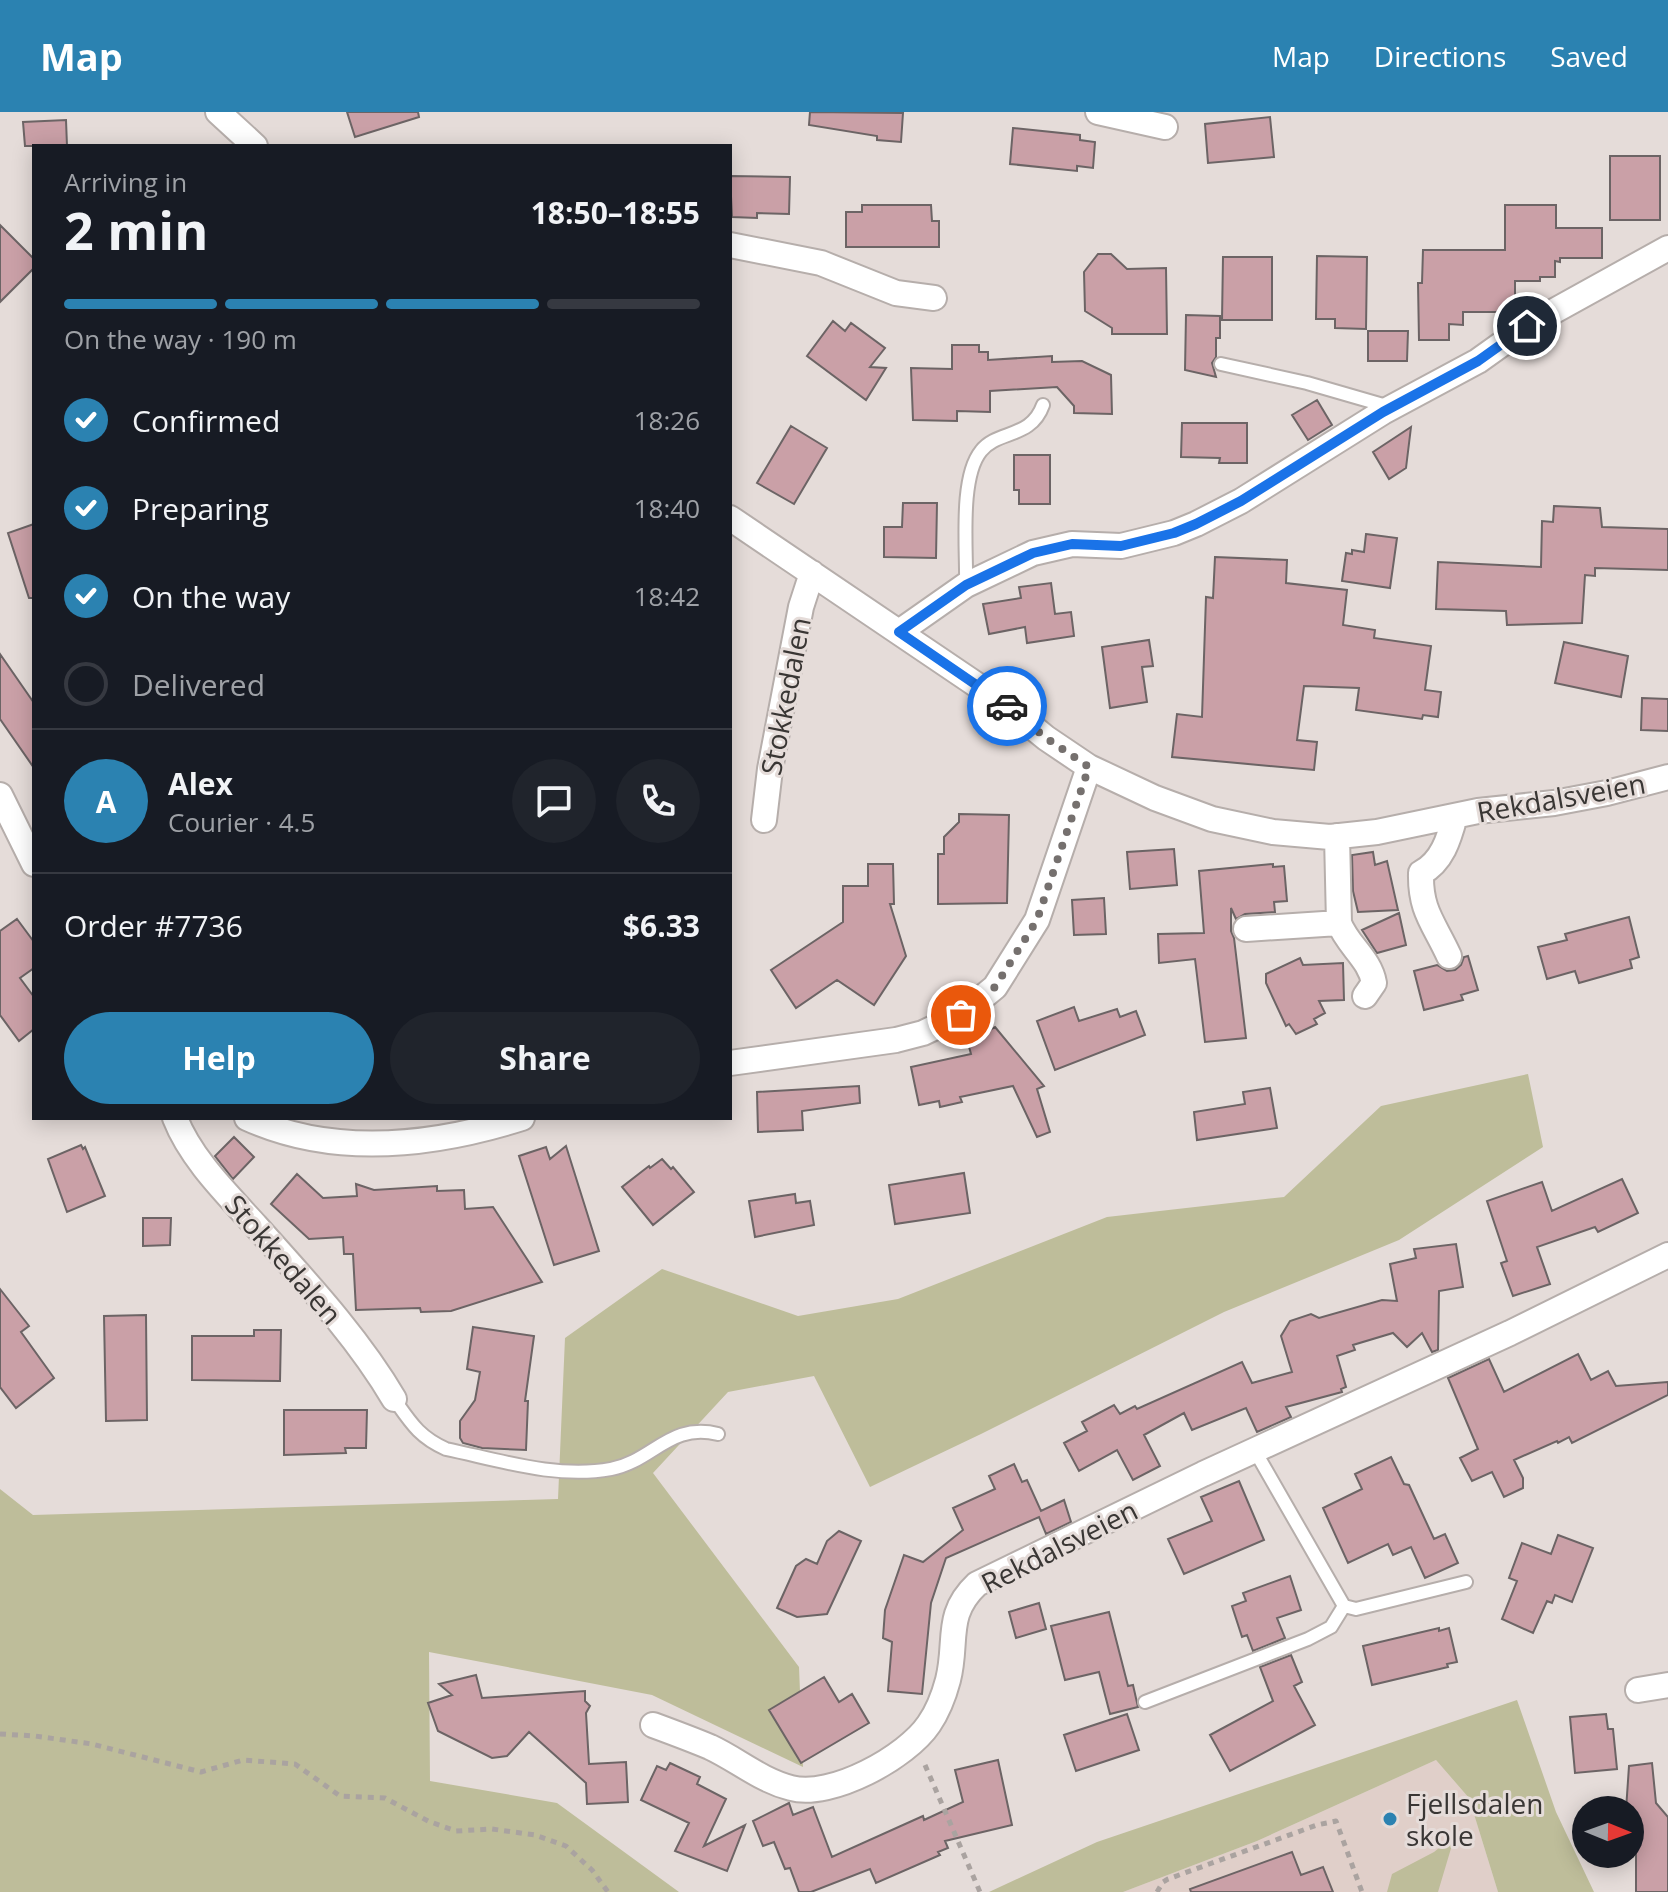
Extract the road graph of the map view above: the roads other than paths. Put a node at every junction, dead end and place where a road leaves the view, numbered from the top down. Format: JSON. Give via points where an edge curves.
{"nodes":[{"id":1,"x":1098,"y":112,"type":"edge"},
{"id":2,"x":226,"y":115,"type":"edge"},
{"id":3,"x":1165,"y":127,"type":"dead end"},
{"id":4,"x":253,"y":144,"type":"edge"},
{"id":5,"x":732,"y":245,"type":"edge"},
{"id":6,"x":1668,"y":248,"type":"edge"},
{"id":7,"x":934,"y":298,"type":"dead end"},
{"id":8,"x":1221,"y":364,"type":"dead end"},
{"id":9,"x":1043,"y":405,"type":"dead end"},
{"id":10,"x":1393,"y":408,"type":"junction"},
{"id":11,"x":732,"y":519,"type":"edge"},
{"id":12,"x":812,"y":573,"type":"junction"},
{"id":13,"x":966,"y":585,"type":"junction"},
{"id":14,"x":899,"y":632,"type":"junction"},
{"id":15,"x":1089,"y":767,"type":"junction"},
{"id":16,"x":1668,"y":777,"type":"edge"},
{"id":17,"x":0,"y":795,"type":"edge"},
{"id":18,"x":1455,"y":816,"type":"junction"},
{"id":19,"x":764,"y":820,"type":"dead end"},
{"id":20,"x":1337,"y":836,"type":"junction"},
{"id":21,"x":32,"y":860,"type":"edge"},
{"id":22,"x":1339,"y":923,"type":"junction"},
{"id":23,"x":1246,"y":929,"type":"dead end"},
{"id":24,"x":1449,"y":956,"type":"dead end"},
{"id":25,"x":1365,"y":996,"type":"dead end"},
{"id":26,"x":732,"y":1063,"type":"edge"},
{"id":27,"x":176,"y":1120,"type":"edge"},
{"id":28,"x":252,"y":1120,"type":"edge"},
{"id":29,"x":515,"y":1120,"type":"edge"},
{"id":30,"x":1668,"y":1255,"type":"edge"},
{"id":31,"x":394,"y":1399,"type":"joint"},
{"id":32,"x":718,"y":1434,"type":"dead end"},
{"id":33,"x":1255,"y":1451,"type":"junction"},
{"id":34,"x":1466,"y":1582,"type":"dead end"},
{"id":35,"x":1344,"y":1606,"type":"junction"},
{"id":36,"x":1668,"y":1685,"type":"edge"},
{"id":37,"x":1638,"y":1690,"type":"dead end"},
{"id":38,"x":1145,"y":1702,"type":"dead end"},
{"id":39,"x":653,"y":1725,"type":"dead end"}],
"edges":[{"from":1,"to":3,"type":"street"},
{"from":2,"to":4,"type":"street"},
{"from":5,"to":7,"type":"street","via":[[821,263],[896,293]]},
{"from":6,"to":10,"type":"street"},
{"from":8,"to":10,"type":"lane"},
{"from":9,"to":13,"type":"lane","via":[[1033,424],[982,448],[972,466]]},
{"from":10,"to":13,"type":"street","via":[[1185,529],[1121,546],[1056,546]]},
{"from":11,"to":12,"type":"street","name":"Stokkedalen"},
{"from":12,"to":14,"type":"street","name":"Stokkedalen"},
{"from":12,"to":19,"type":"street","name":"Stokkedalen"},
{"from":13,"to":14,"type":"street"},
{"from":14,"to":15,"type":"street","name":"Stokkedalen"},
{"from":15,"to":20,"type":"street","name":"Rekdalsveien","via":[[1212,819],[1273,832]]},
{"from":15,"to":26,"type":"street","via":[[1037,920],[995,987],[961,1015],[923,1033]]},
{"from":16,"to":18,"type":"street","name":"Rekdalsveien","via":[[1554,803]]},
{"from":17,"to":21,"type":"street"},
{"from":18,"to":20,"type":"street","name":"Rekdalsveien"},
{"from":18,"to":24,"type":"street","name":"Rekdalsveien","via":[[1433,867],[1421,873],[1420,896]]},
{"from":20,"to":22,"type":"street"},
{"from":22,"to":23,"type":"street"},
{"from":22,"to":25,"type":"street","via":[[1372,970],[1374,983]]},
{"from":27,"to":31,"type":"street","name":"Stokkedalen","via":[[226,1192],[371,1360]]},
{"from":28,"to":29,"type":"street","via":[[290,1134],[387,1145],[447,1139]]},
{"from":30,"to":33,"type":"street","name":"Rekdalsveien"},
{"from":31,"to":32,"type":"lane","via":[[432,1443],[544,1469],[614,1468],[689,1431]]},
{"from":33,"to":35,"type":"lane"},
{"from":33,"to":39,"type":"street","name":"Rekdalsveien","via":[[977,1584],[962,1599],[949,1677],[929,1724],[905,1750],[868,1771],[828,1788],[795,1790]]},
{"from":34,"to":35,"type":"lane","via":[[1356,1609]]},
{"from":35,"to":38,"type":"lane","via":[[1331,1627],[1308,1639]]},
{"from":36,"to":37,"type":"street"}]}
